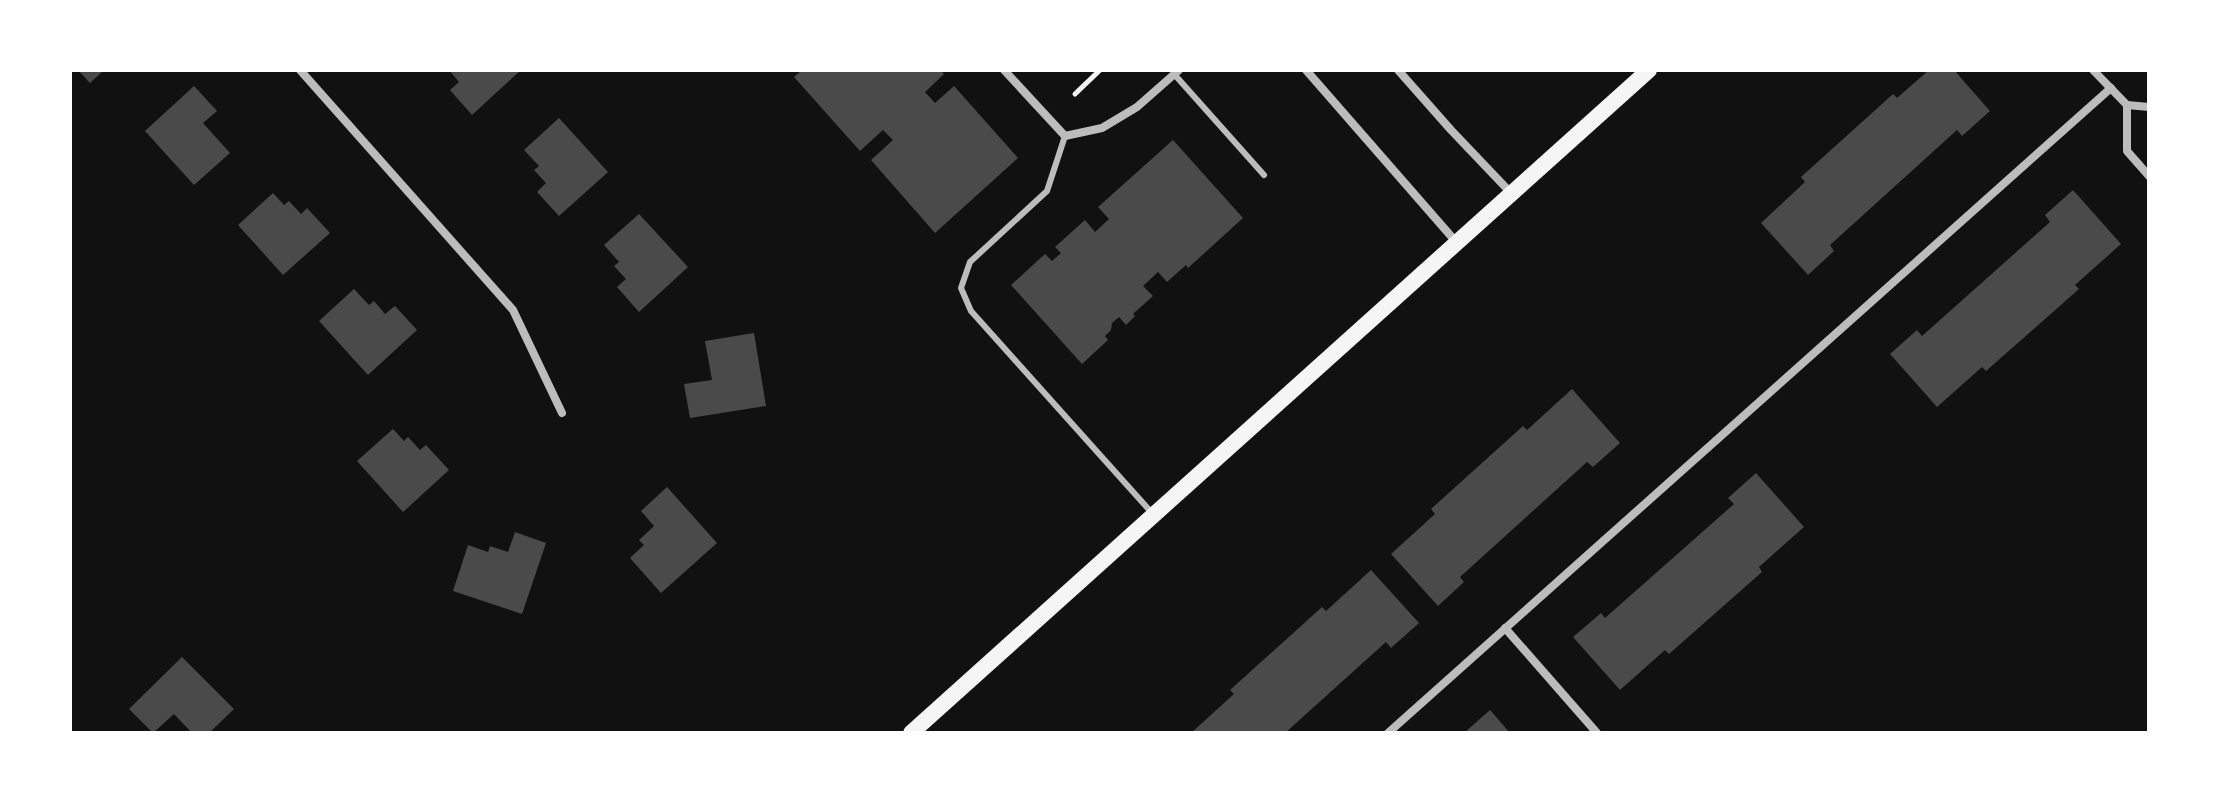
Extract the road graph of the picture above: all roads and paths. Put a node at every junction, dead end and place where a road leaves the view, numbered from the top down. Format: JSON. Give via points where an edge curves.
{"nodes":[{"id":1,"x":300,"y":70,"type":"edge"},
{"id":2,"x":1004,"y":70,"type":"edge"},
{"id":3,"x":1100,"y":70,"type":"edge"},
{"id":4,"x":1306,"y":70,"type":"edge"},
{"id":5,"x":1398,"y":70,"type":"edge"},
{"id":6,"x":1649,"y":70,"type":"edge"},
{"id":7,"x":2093,"y":70,"type":"edge"},
{"id":8,"x":1176,"y":72,"type":"edge"},
{"id":9,"x":2111,"y":88,"type":"junction"},
{"id":10,"x":1075,"y":94,"type":"dead end"},
{"id":11,"x":2127,"y":105,"type":"junction"},
{"id":12,"x":2149,"y":107,"type":"edge"},
{"id":13,"x":1065,"y":136,"type":"junction"},
{"id":14,"x":1264,"y":175,"type":"dead end"},
{"id":15,"x":2149,"y":176,"type":"edge"},
{"id":16,"x":1512,"y":194,"type":"junction"},
{"id":17,"x":1457,"y":243,"type":"junction"},
{"id":18,"x":562,"y":413,"type":"dead end"},
{"id":19,"x":1154,"y":516,"type":"junction"},
{"id":20,"x":1505,"y":628,"type":"junction"},
{"id":21,"x":911,"y":733,"type":"edge"},
{"id":22,"x":1388,"y":733,"type":"edge"},
{"id":23,"x":1597,"y":733,"type":"edge"}],
"edges":[{"from":1,"to":18,"type":"street","via":[[513,310]]},
{"from":2,"to":13,"type":"street"},
{"from":3,"to":10,"type":"path"},
{"from":4,"to":17,"type":"street"},
{"from":5,"to":16,"type":"street"},
{"from":6,"to":16,"type":"main road"},
{"from":7,"to":9,"type":"street"},
{"from":8,"to":13,"type":"street","via":[[1137,107],[1102,128]]},
{"from":8,"to":14,"type":"lane"},
{"from":9,"to":11,"type":"street"},
{"from":9,"to":20,"type":"street"},
{"from":11,"to":12,"type":"street"},
{"from":11,"to":15,"type":"street","via":[[2127,151]]},
{"from":13,"to":19,"type":"lane","via":[[1047,191],[970,262],[961,288],[971,311]]},
{"from":16,"to":17,"type":"main road"},
{"from":17,"to":19,"type":"main road"},
{"from":19,"to":21,"type":"main road"},
{"from":20,"to":22,"type":"street"},
{"from":20,"to":23,"type":"street"}]}
